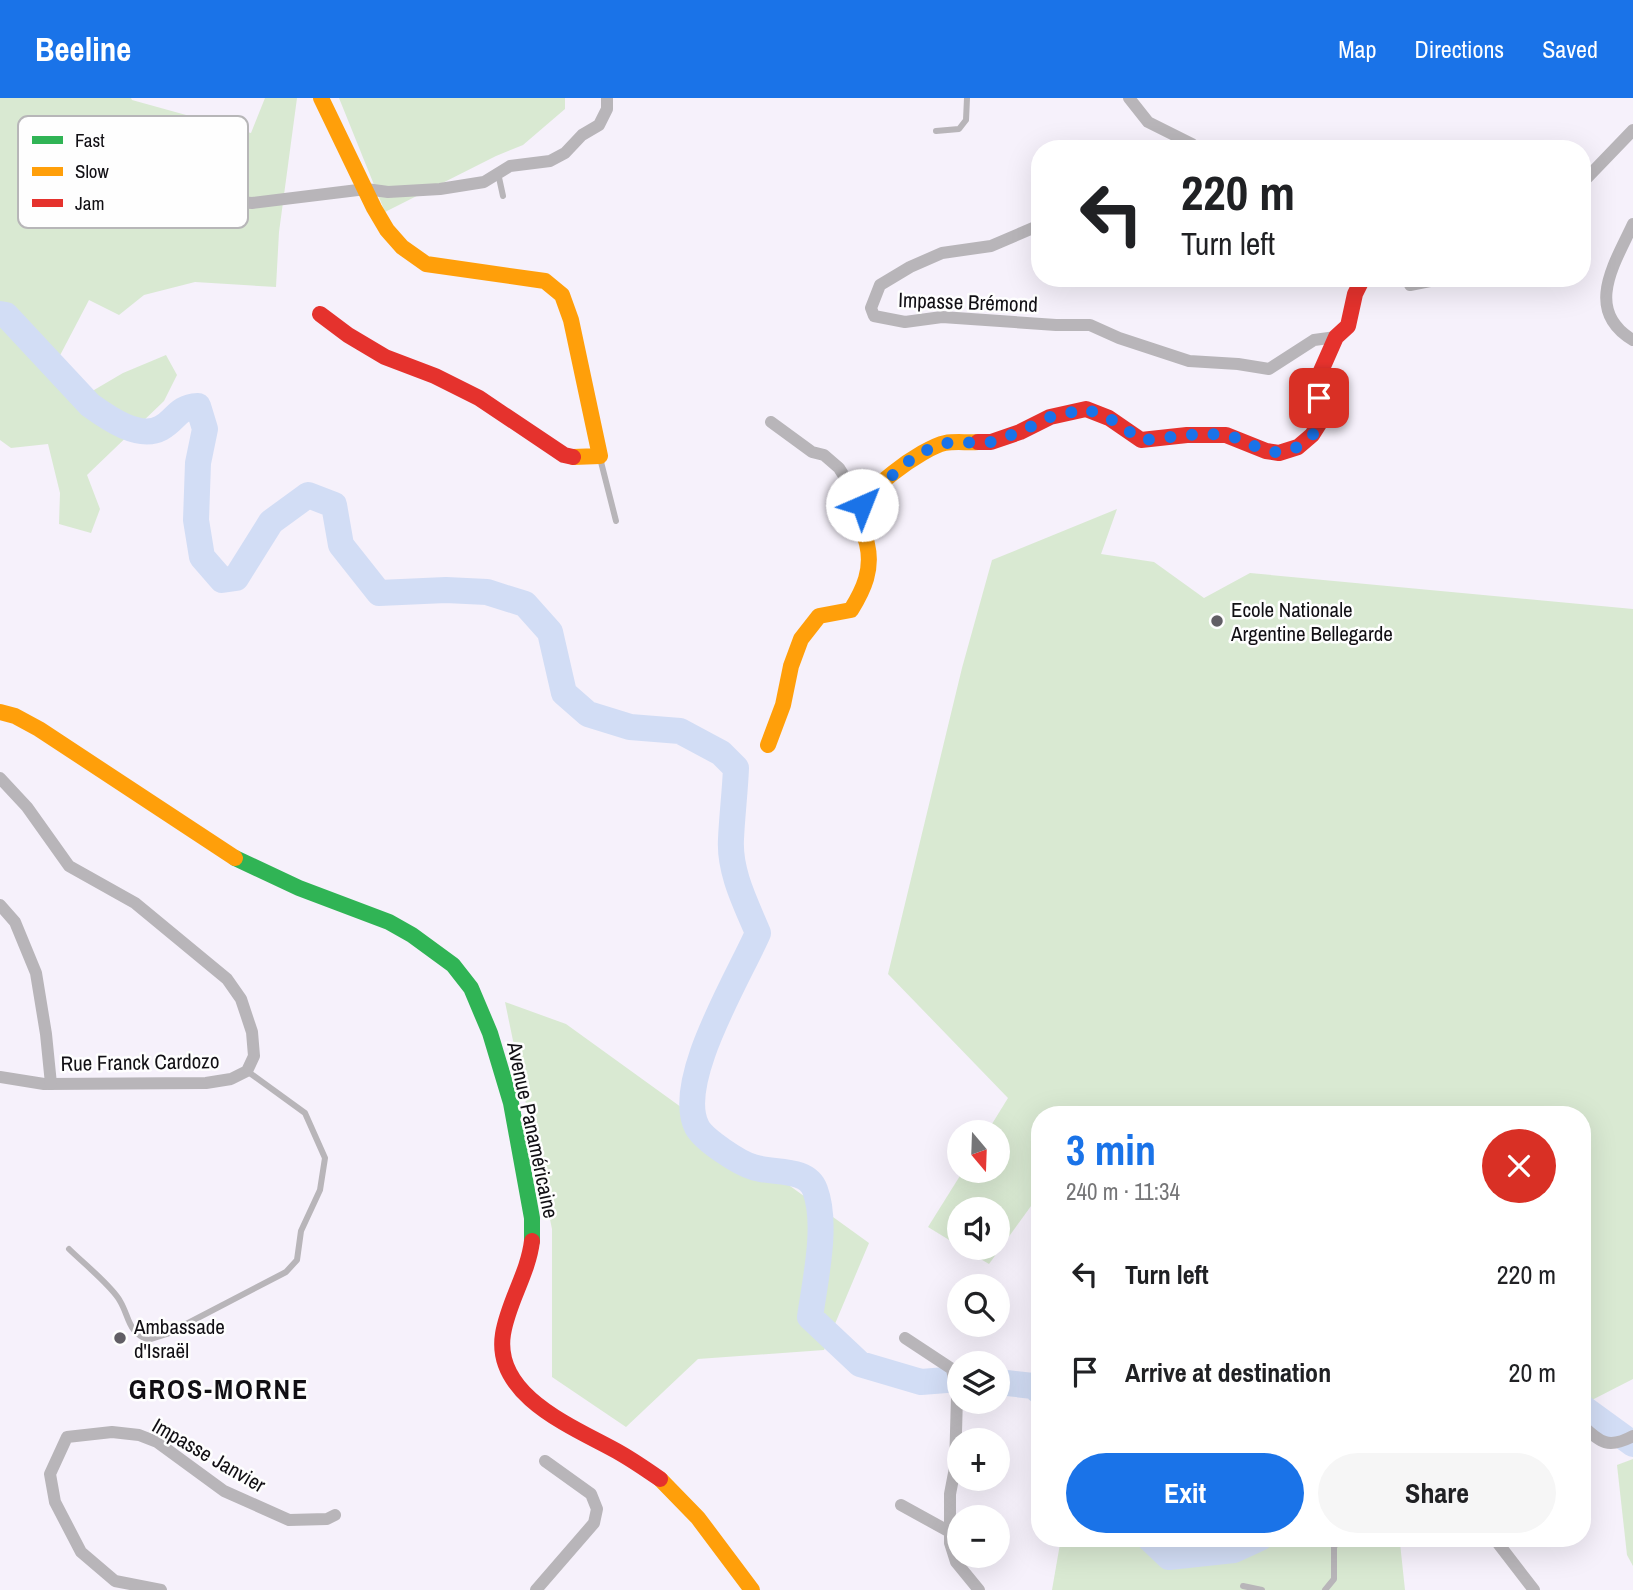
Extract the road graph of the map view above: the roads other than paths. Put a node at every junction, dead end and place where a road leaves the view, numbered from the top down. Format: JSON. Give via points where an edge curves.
{"nodes":[{"id":1,"x":321,"y":98,"type":"edge"},
{"id":2,"x":607,"y":98,"type":"edge"},
{"id":3,"x":967,"y":98,"type":"edge"},
{"id":4,"x":1129,"y":98,"type":"edge"},
{"id":5,"x":1633,"y":130,"type":"edge"},
{"id":6,"x":936,"y":131,"type":"dead end"},
{"id":7,"x":1184,"y":140,"type":"edge"},
{"id":8,"x":498,"y":173,"type":"junction"},
{"id":9,"x":1591,"y":174,"type":"edge"},
{"id":10,"x":366,"y":189,"type":"junction"},
{"id":11,"x":502,"y":196,"type":"dead end"},
{"id":12,"x":248,"y":202,"type":"edge"},
{"id":13,"x":1633,"y":224,"type":"edge"},
{"id":14,"x":1031,"y":230,"type":"edge"},
{"id":15,"x":1358,"y":287,"type":"edge"},
{"id":16,"x":320,"y":314,"type":"dead end"},
{"id":17,"x":1336,"y":337,"type":"junction"},
{"id":18,"x":1633,"y":340,"type":"edge"},
{"id":19,"x":771,"y":422,"type":"dead end"},
{"id":20,"x":600,"y":456,"type":"junction"},
{"id":21,"x":862,"y":505,"type":"junction"},
{"id":22,"x":616,"y":521,"type":"dead end"},
{"id":23,"x":0,"y":712,"type":"edge"},
{"id":24,"x":768,"y":745,"type":"dead end"},
{"id":25,"x":0,"y":778,"type":"edge"},
{"id":26,"x":0,"y":905,"type":"edge"},
{"id":27,"x":247,"y":1071,"type":"junction"},
{"id":28,"x":0,"y":1077,"type":"edge"},
{"id":29,"x":48,"y":1084,"type":"junction"},
{"id":30,"x":69,"y":1249,"type":"dead end"},
{"id":31,"x":905,"y":1338,"type":"dead end"},
{"id":32,"x":1591,"y":1434,"type":"edge"},
{"id":33,"x":1633,"y":1436,"type":"edge"},
{"id":34,"x":545,"y":1461,"type":"dead end"},
{"id":35,"x":901,"y":1505,"type":"dead end"},
{"id":36,"x":950,"y":1505,"type":"edge"},
{"id":37,"x":335,"y":1515,"type":"dead end"},
{"id":38,"x":947,"y":1530,"type":"edge"},
{"id":39,"x":1334,"y":1547,"type":"edge"},
{"id":40,"x":1501,"y":1547,"type":"edge"},
{"id":41,"x":961,"y":1568,"type":"edge"},
{"id":42,"x":1244,"y":1586,"type":"dead end"},
{"id":43,"x":161,"y":1590,"type":"edge"},
{"id":44,"x":536,"y":1590,"type":"edge"},
{"id":45,"x":752,"y":1590,"type":"edge"},
{"id":46,"x":979,"y":1590,"type":"edge"},
{"id":47,"x":1262,"y":1590,"type":"edge"},
{"id":48,"x":1325,"y":1590,"type":"edge"},
{"id":49,"x":1534,"y":1590,"type":"edge"}],
"edges":[{"from":1,"to":10,"type":"street"},
{"from":2,"to":8,"type":"street","via":[[599,125],[565,153]]},
{"from":3,"to":6,"type":"lane","via":[[966,120],[959,129]]},
{"from":4,"to":7,"type":"street","via":[[1148,122]]},
{"from":5,"to":9,"type":"street"},
{"from":8,"to":10,"type":"street","via":[[484,183],[440,189]]},
{"from":8,"to":11,"type":"lane"},
{"from":10,"to":12,"type":"street"},
{"from":10,"to":20,"type":"street","via":[[387,230],[426,264],[545,281],[562,295]]},
{"from":13,"to":18,"type":"street","via":[[1606,284],[1612,322]]},
{"from":14,"to":17,"type":"street","name":"Impasse Brémond","via":[[991,246],[942,254],[910,267],[880,285],[871,309],[874,316],[905,322],[942,317],[1090,325],[1189,361],[1269,369],[1314,340]]},
{"from":15,"to":17,"type":"street","via":[[1348,326]]},
{"from":16,"to":20,"type":"street","via":[[385,357],[479,398],[564,455]]},
{"from":17,"to":21,"type":"street","via":[[1317,380],[1319,424],[1298,447],[1279,453],[1266,451],[1226,435],[1142,440],[1086,409],[1050,417],[991,442],[945,443],[917,454]]},
{"from":19,"to":21,"type":"street","via":[[839,468]]},
{"from":20,"to":22,"type":"lane"},
{"from":21,"to":24,"type":"street","via":[[858,516],[869,547],[869,573],[862,593],[851,610],[819,616],[801,639]]},
{"from":23,"to":45,"type":"street","name":"Avenue Panaméricaine","via":[[39,729],[250,865],[412,935],[465,977],[491,1033],[533,1218],[530,1255],[502,1341],[511,1377],[517,1388],[556,1418],[633,1458],[657,1476],[700,1518]]},
{"from":25,"to":27,"type":"street","name":"Rue Franck Cardozo","via":[[69,866],[135,903],[227,979],[241,999],[252,1032],[254,1056]]},
{"from":26,"to":29,"type":"street","via":[[15,922],[36,973],[47,1034]]},
{"from":27,"to":29,"type":"street","name":"Rue Franck Cardozo","via":[[206,1083]]},
{"from":27,"to":30,"type":"lane","via":[[305,1113],[325,1158],[320,1191],[301,1231],[297,1260],[286,1272],[148,1340],[137,1336],[119,1298]]},
{"from":28,"to":29,"type":"street","name":"Rue Franck Cardozo"},
{"from":31,"to":36,"type":"street","via":[[952,1369],[957,1396]]},
{"from":32,"to":33,"type":"street","via":[[1603,1442],[1619,1443]]},
{"from":34,"to":44,"type":"street","via":[[590,1494],[597,1509],[594,1523]]},
{"from":35,"to":38,"type":"street"},
{"from":37,"to":43,"type":"street","name":"Impasse Janvier","via":[[289,1520],[223,1491],[157,1442],[139,1435],[112,1432],[67,1437],[50,1474],[55,1502],[81,1552],[115,1581]]},
{"from":39,"to":48,"type":"lane","via":[[1334,1579]]},
{"from":40,"to":49,"type":"street"},
{"from":41,"to":46,"type":"street"},
{"from":42,"to":47,"type":"lane"}]}
